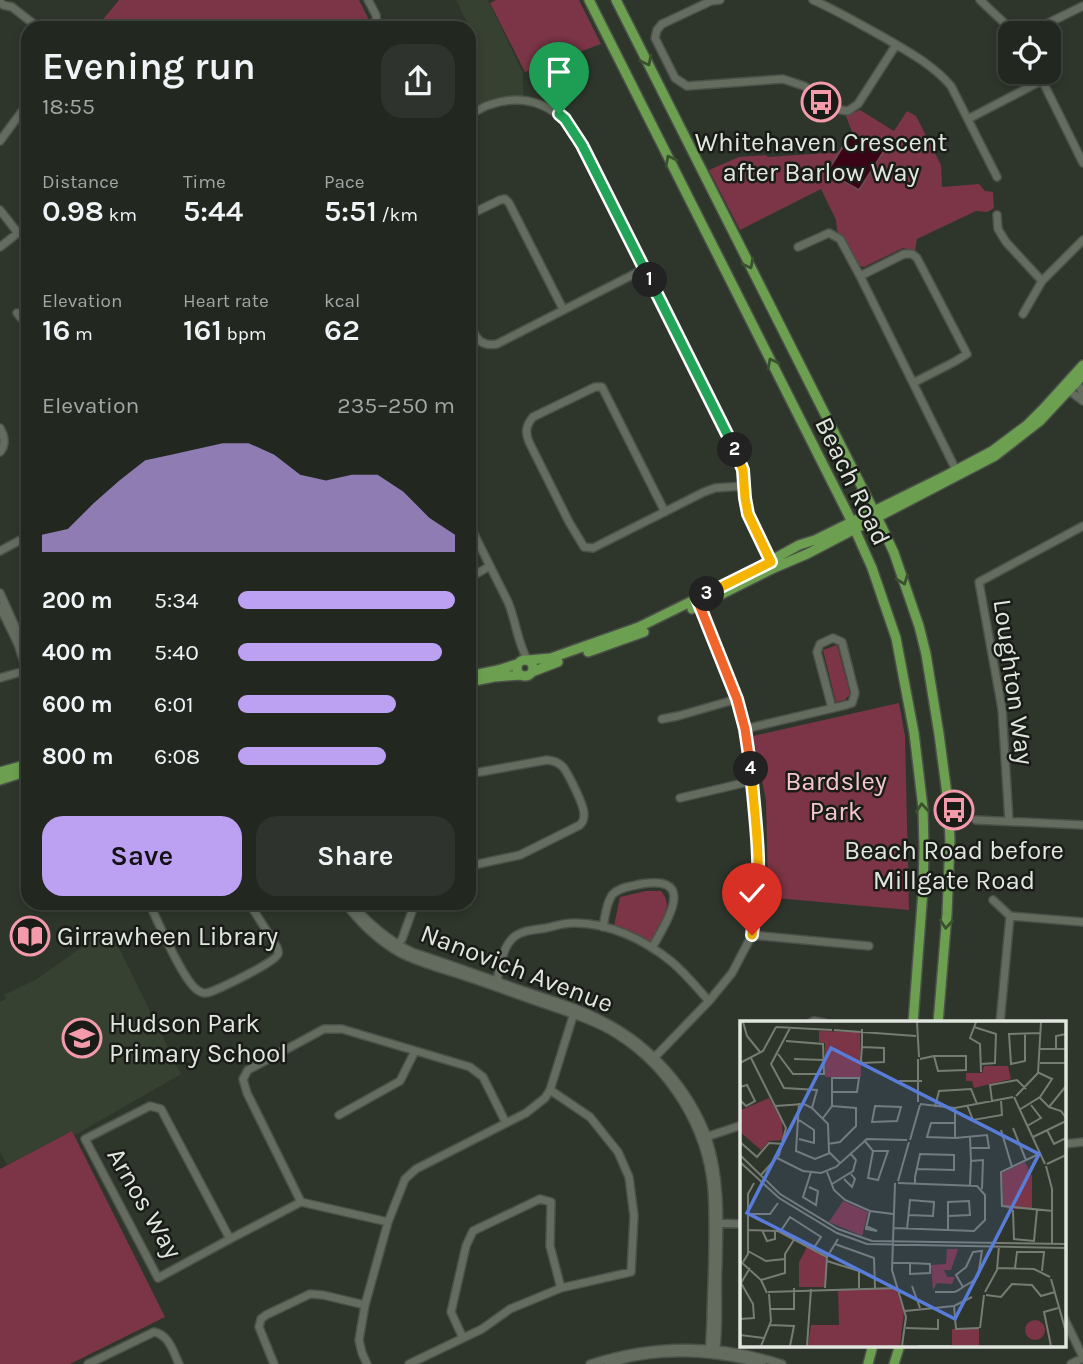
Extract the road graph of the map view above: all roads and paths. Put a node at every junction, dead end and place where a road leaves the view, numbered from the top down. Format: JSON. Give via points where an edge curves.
{"nodes":[{"id":1,"x":368,"y":0,"type":"edge"},
{"id":2,"x":589,"y":0,"type":"edge"},
{"id":3,"x":616,"y":0,"type":"edge"},
{"id":4,"x":720,"y":0,"type":"edge"},
{"id":5,"x":813,"y":0,"type":"edge"},
{"id":6,"x":980,"y":0,"type":"edge"},
{"id":7,"x":0,"y":2,"type":"edge"},
{"id":8,"x":10,"y":4,"type":"edge"},
{"id":9,"x":1083,"y":6,"type":"edge"},
{"id":10,"x":31,"y":21,"type":"edge"},
{"id":11,"x":376,"y":21,"type":"edge"},
{"id":12,"x":1002,"y":21,"type":"edge"},
{"id":13,"x":1052,"y":21,"type":"edge"},
{"id":14,"x":897,"y":45,"type":"junction"},
{"id":15,"x":1034,"y":84,"type":"edge"},
{"id":16,"x":1044,"y":84,"type":"edge"},
{"id":17,"x":21,"y":112,"type":"edge"},
{"id":18,"x":476,"y":112,"type":"edge"},
{"id":19,"x":968,"y":119,"type":"junction"},
{"id":20,"x":0,"y":141,"type":"edge"},
{"id":21,"x":1083,"y":163,"type":"edge"},
{"id":22,"x":997,"y":177,"type":"dead end"},
{"id":23,"x":0,"y":210,"type":"edge"},
{"id":24,"x":476,"y":212,"type":"edge"},
{"id":25,"x":997,"y":215,"type":"dead end"},
{"id":26,"x":21,"y":231,"type":"edge"},
{"id":27,"x":18,"y":233,"type":"junction"},
{"id":28,"x":1083,"y":240,"type":"edge"},
{"id":29,"x":0,"y":247,"type":"edge"},
{"id":30,"x":798,"y":247,"type":"dead end"},
{"id":31,"x":644,"y":269,"type":"junction"},
{"id":32,"x":860,"y":276,"type":"junction"},
{"id":33,"x":1042,"y":281,"type":"junction"},
{"id":34,"x":563,"y":309,"type":"junction"},
{"id":35,"x":17,"y":313,"type":"dead end"},
{"id":36,"x":1023,"y":314,"type":"dead end"},
{"id":37,"x":21,"y":318,"type":"edge"},
{"id":38,"x":476,"y":334,"type":"edge"},
{"id":39,"x":1083,"y":365,"type":"edge"},
{"id":40,"x":1083,"y":375,"type":"edge"},
{"id":41,"x":913,"y":383,"type":"junction"},
{"id":42,"x":1070,"y":385,"type":"junction"},
{"id":43,"x":1083,"y":395,"type":"edge"},
{"id":44,"x":1083,"y":401,"type":"edge"},
{"id":45,"x":0,"y":428,"type":"edge"},
{"id":46,"x":0,"y":453,"type":"edge"},
{"id":47,"x":957,"y":473,"type":"junction"},
{"id":48,"x":743,"y":486,"type":"junction"},
{"id":49,"x":664,"y":512,"type":"junction"},
{"id":50,"x":875,"y":514,"type":"junction"},
{"id":51,"x":853,"y":525,"type":"junction"},
{"id":52,"x":1083,"y":526,"type":"edge"},
{"id":53,"x":476,"y":538,"type":"edge"},
{"id":54,"x":21,"y":540,"type":"edge"},
{"id":55,"x":0,"y":551,"type":"edge"},
{"id":56,"x":772,"y":565,"type":"junction"},
{"id":57,"x":490,"y":566,"type":"junction"},
{"id":58,"x":476,"y":574,"type":"edge"},
{"id":59,"x":0,"y":593,"type":"edge"},
{"id":60,"x":698,"y":602,"type":"junction"},
{"id":61,"x":0,"y":607,"type":"edge"},
{"id":62,"x":21,"y":640,"type":"edge"},
{"id":63,"x":21,"y":652,"type":"edge"},
{"id":64,"x":523,"y":662,"type":"junction"},
{"id":65,"x":532,"y":672,"type":"junction"},
{"id":66,"x":21,"y":674,"type":"edge"},
{"id":67,"x":476,"y":675,"type":"edge"},
{"id":68,"x":520,"y":675,"type":"junction"},
{"id":69,"x":0,"y":678,"type":"edge"},
{"id":70,"x":476,"y":681,"type":"edge"},
{"id":71,"x":737,"y":699,"type":"junction"},
{"id":72,"x":832,"y":708,"type":"junction"},
{"id":73,"x":662,"y":719,"type":"dead end"},
{"id":74,"x":745,"y":729,"type":"junction"},
{"id":75,"x":21,"y":766,"type":"edge"},
{"id":76,"x":0,"y":772,"type":"edge"},
{"id":77,"x":21,"y":773,"type":"edge"},
{"id":78,"x":476,"y":773,"type":"edge"},
{"id":79,"x":0,"y":780,"type":"edge"},
{"id":80,"x":752,"y":781,"type":"junction"},
{"id":81,"x":680,"y":798,"type":"dead end"},
{"id":82,"x":976,"y":820,"type":"dead end"},
{"id":83,"x":1009,"y":821,"type":"junction"},
{"id":84,"x":1083,"y":825,"type":"edge"},
{"id":85,"x":476,"y":865,"type":"edge"},
{"id":86,"x":993,"y":900,"type":"dead end"},
{"id":87,"x":153,"y":910,"type":"edge"},
{"id":88,"x":254,"y":910,"type":"edge"},
{"id":89,"x":351,"y":910,"type":"edge"},
{"id":90,"x":358,"y":910,"type":"edge"},
{"id":91,"x":412,"y":910,"type":"edge"},
{"id":92,"x":1010,"y":916,"type":"junction"},
{"id":93,"x":1083,"y":922,"type":"edge"},
{"id":94,"x":603,"y":927,"type":"junction"},
{"id":95,"x":752,"y":935,"type":"junction"},
{"id":96,"x":869,"y":946,"type":"dead end"},
{"id":97,"x":396,"y":947,"type":"junction"},
{"id":98,"x":652,"y":948,"type":"junction"},
{"id":99,"x":496,"y":984,"type":"junction"},
{"id":100,"x":709,"y":1001,"type":"junction"},
{"id":101,"x":574,"y":1012,"type":"junction"},
{"id":102,"x":913,"y":1021,"type":"edge"},
{"id":103,"x":938,"y":1021,"type":"edge"},
{"id":104,"x":1000,"y":1021,"type":"edge"},
{"id":105,"x":415,"y":1051,"type":"junction"},
{"id":106,"x":652,"y":1060,"type":"junction"},
{"id":107,"x":550,"y":1090,"type":"junction"},
{"id":108,"x":339,"y":1115,"type":"dead end"},
{"id":109,"x":506,"y":1123,"type":"junction"},
{"id":110,"x":740,"y":1126,"type":"edge"},
{"id":111,"x":704,"y":1138,"type":"junction"},
{"id":112,"x":302,"y":1202,"type":"junction"},
{"id":113,"x":388,"y":1222,"type":"junction"},
{"id":114,"x":716,"y":1223,"type":"junction"},
{"id":115,"x":740,"y":1224,"type":"edge"},
{"id":116,"x":230,"y":1239,"type":"junction"},
{"id":117,"x":561,"y":1288,"type":"junction"},
{"id":118,"x":365,"y":1305,"type":"junction"},
{"id":119,"x":250,"y":1319,"type":"dead end"},
{"id":120,"x":1066,"y":1322,"type":"edge"},
{"id":121,"x":259,"y":1323,"type":"junction"},
{"id":122,"x":463,"y":1338,"type":"junction"},
{"id":123,"x":873,"y":1346,"type":"edge"},
{"id":124,"x":900,"y":1346,"type":"edge"},
{"id":125,"x":713,"y":1351,"type":"junction"},
{"id":126,"x":1083,"y":1357,"type":"edge"},
{"id":127,"x":630,"y":1358,"type":"edge"},
{"id":128,"x":894,"y":1363,"type":"edge"},
{"id":129,"x":88,"y":1364,"type":"edge"},
{"id":130,"x":179,"y":1364,"type":"edge"},
{"id":131,"x":274,"y":1364,"type":"edge"},
{"id":132,"x":367,"y":1364,"type":"edge"},
{"id":133,"x":409,"y":1364,"type":"edge"},
{"id":134,"x":590,"y":1364,"type":"edge"},
{"id":135,"x":608,"y":1364,"type":"edge"},
{"id":136,"x":762,"y":1364,"type":"edge"},
{"id":137,"x":782,"y":1364,"type":"edge"},
{"id":138,"x":868,"y":1364,"type":"edge"},
{"id":139,"x":1071,"y":1364,"type":"edge"}],
"edges":[{"from":1,"to":11,"type":"street"},
{"from":51,"to":2,"type":"main road","name":"Beach Road","one_way":true},
{"from":3,"to":50,"type":"main road","name":"Beach Road","one_way":true},
{"from":4,"to":14,"type":"street","via":[[657,30],[655,38],[675,78],[687,86],[783,79],[848,111],[858,104]]},
{"from":5,"to":14,"type":"street"},
{"from":6,"to":12,"type":"street"},
{"from":7,"to":8,"type":"street"},
{"from":8,"to":10,"type":"street"},
{"from":9,"to":13,"type":"street"},
{"from":14,"to":19,"type":"street","via":[[945,78]]},
{"from":15,"to":19,"type":"street"},
{"from":16,"to":21,"type":"street"},
{"from":17,"to":20,"type":"street"},
{"from":18,"to":31,"type":"street","via":[[516,99],[543,105],[565,119]]},
{"from":19,"to":22,"type":"street"},
{"from":23,"to":27,"type":"street"},
{"from":24,"to":34,"type":"street","via":[[500,200],[509,203]]},
{"from":25,"to":33,"type":"street","via":[[1006,242]]},
{"from":26,"to":27,"type":"street"},
{"from":27,"to":29,"type":"street"},
{"from":28,"to":33,"type":"street"},
{"from":30,"to":32,"type":"street","via":[[829,233],[840,239]]},
{"from":31,"to":34,"type":"street"},
{"from":31,"to":48,"type":"street","via":[[736,453]]},
{"from":32,"to":41,"type":"street"},
{"from":32,"to":41,"type":"street","via":[[912,254],[963,345],[967,354]]},
{"from":33,"to":36,"type":"street"},
{"from":34,"to":38,"type":"street","via":[[496,344],[480,341]]},
{"from":35,"to":37,"type":"street"},
{"from":39,"to":42,"type":"main road"},
{"from":40,"to":42,"type":"main road"},
{"from":41,"to":47,"type":"street"},
{"from":42,"to":43,"type":"street"},
{"from":42,"to":44,"type":"street"},
{"from":42,"to":47,"type":"main road","via":[[1031,429],[995,456]]},
{"from":45,"to":46,"type":"street","via":[[5,444]]},
{"from":47,"to":50,"type":"main road"},
{"from":48,"to":49,"type":"street","via":[[715,488]]},
{"from":48,"to":56,"type":"street","via":[[748,514]]},
{"from":49,"to":49,"type":"street","via":[[602,387],[530,421],[529,442],[584,548],[593,548]]},
{"from":50,"to":51,"type":"main road"},
{"from":50,"to":103,"type":"main road","name":"Beach Road","one_way":true,"via":[[919,626],[947,790],[950,859]]},
{"from":51,"to":56,"type":"main road","via":[[807,554]]},
{"from":102,"to":51,"type":"main road","name":"Beach Road","one_way":true,"via":[[923,890],[923,808],[896,638]]},
{"from":52,"to":83,"type":"street","name":"Loughton Way","via":[[979,582],[1002,709]]},
{"from":53,"to":57,"type":"street"},
{"from":54,"to":55,"type":"street"},
{"from":56,"to":60,"type":"main road"},
{"from":57,"to":58,"type":"street"},
{"from":57,"to":64,"type":"street","via":[[512,613]]},
{"from":59,"to":62,"type":"street"},
{"from":60,"to":64,"type":"main road","via":[[625,633],[551,658]]},
{"from":60,"to":65,"type":"main road","via":[[633,637]]},
{"from":60,"to":71,"type":"street"},
{"from":61,"to":63,"type":"street"},
{"from":64,"to":65,"type":"main road","via":[[533,666]]},
{"from":64,"to":67,"type":"main road"},
{"from":64,"to":68,"type":"main road","via":[[517,670]]},
{"from":65,"to":68,"type":"main road"},
{"from":66,"to":69,"type":"street"},
{"from":68,"to":70,"type":"main road"},
{"from":71,"to":73,"type":"street"},
{"from":71,"to":74,"type":"street"},
{"from":72,"to":72,"type":"street","via":[[817,652],[820,644],[833,638],[842,642],[855,693],[852,703]]},
{"from":72,"to":74,"type":"street"},
{"from":74,"to":80,"type":"street"},
{"from":75,"to":76,"type":"main road"},
{"from":77,"to":79,"type":"main road"},
{"from":78,"to":85,"type":"street","via":[[556,762],[568,775],[584,812],[580,825],[540,846]]},
{"from":80,"to":81,"type":"street"},
{"from":80,"to":95,"type":"street","via":[[758,859]]},
{"from":82,"to":83,"type":"street"},
{"from":83,"to":84,"type":"street"},
{"from":86,"to":92,"type":"street"},
{"from":87,"to":88,"type":"street","via":[[183,970],[204,993],[278,955]]},
{"from":89,"to":97,"type":"street","name":"Nanovich Avenue","via":[[371,932]]},
{"from":90,"to":97,"type":"street","name":"Nanovich Avenue"},
{"from":91,"to":97,"type":"street"},
{"from":92,"to":93,"type":"street"},
{"from":92,"to":104,"type":"street"},
{"from":94,"to":98,"type":"street"},
{"from":94,"to":98,"type":"street","via":[[617,890],[650,882],[668,884],[673,906]]},
{"from":94,"to":99,"type":"street","via":[[571,923],[515,936],[504,954]]},
{"from":95,"to":96,"type":"street"},
{"from":95,"to":100,"type":"street","via":[[733,973]]},
{"from":97,"to":99,"type":"street","name":"Nanovich Avenue"},
{"from":98,"to":100,"type":"street"},
{"from":99,"to":101,"type":"street","name":"Nanovich Avenue"},
{"from":100,"to":106,"type":"street"},
{"from":101,"to":106,"type":"street","name":"Nanovich Avenue","via":[[605,1021]]},
{"from":101,"to":107,"type":"street"},
{"from":105,"to":108,"type":"street","via":[[400,1081]]},
{"from":105,"to":109,"type":"street","via":[[470,1067],[483,1077]]},
{"from":105,"to":112,"type":"street","via":[[342,1029],[324,1029],[248,1070],[243,1079],[247,1093]]},
{"from":106,"to":111,"type":"street","name":"Nanovich Avenue","via":[[679,1086]]},
{"from":107,"to":109,"type":"street","via":[[537,1105]]},
{"from":107,"to":117,"type":"street","via":[[590,1117],[618,1152],[629,1177],[634,1216],[631,1272]]},
{"from":109,"to":113,"type":"street","via":[[416,1169],[405,1179]]},
{"from":110,"to":111,"type":"street"},
{"from":111,"to":114,"type":"street","name":"Nanovich Avenue","via":[[716,1182]]},
{"from":112,"to":113,"type":"street"},
{"from":112,"to":116,"type":"street","name":"Arnos Way"},
{"from":113,"to":118,"type":"street"},
{"from":114,"to":115,"type":"street"},
{"from":114,"to":125,"type":"street","name":"Nanovich Avenue"},
{"from":116,"to":116,"type":"street","name":"Arnos Way","via":[[161,1109],[150,1106],[85,1139],[158,1278]]},
{"from":117,"to":122,"type":"street","via":[[510,1309]]},
{"from":117,"to":122,"type":"street","via":[[550,1246],[551,1202],[540,1199],[473,1231],[451,1312]]},
{"from":118,"to":121,"type":"street","via":[[310,1294]]},
{"from":118,"to":132,"type":"street","via":[[359,1340]]},
{"from":119,"to":121,"type":"street"},
{"from":120,"to":126,"type":"street"},
{"from":121,"to":131,"type":"street"},
{"from":122,"to":133,"type":"street"},
{"from":123,"to":138,"type":"main road"},
{"from":124,"to":128,"type":"main road"},
{"from":125,"to":127,"type":"street","via":[[671,1347]]},
{"from":125,"to":136,"type":"street"},
{"from":125,"to":137,"type":"street","via":[[743,1353]]},
{"from":126,"to":139,"type":"street"},
{"from":127,"to":134,"type":"street"},
{"from":127,"to":135,"type":"street"},
{"from":129,"to":130,"type":"street","via":[[154,1332],[168,1341]]}]}
